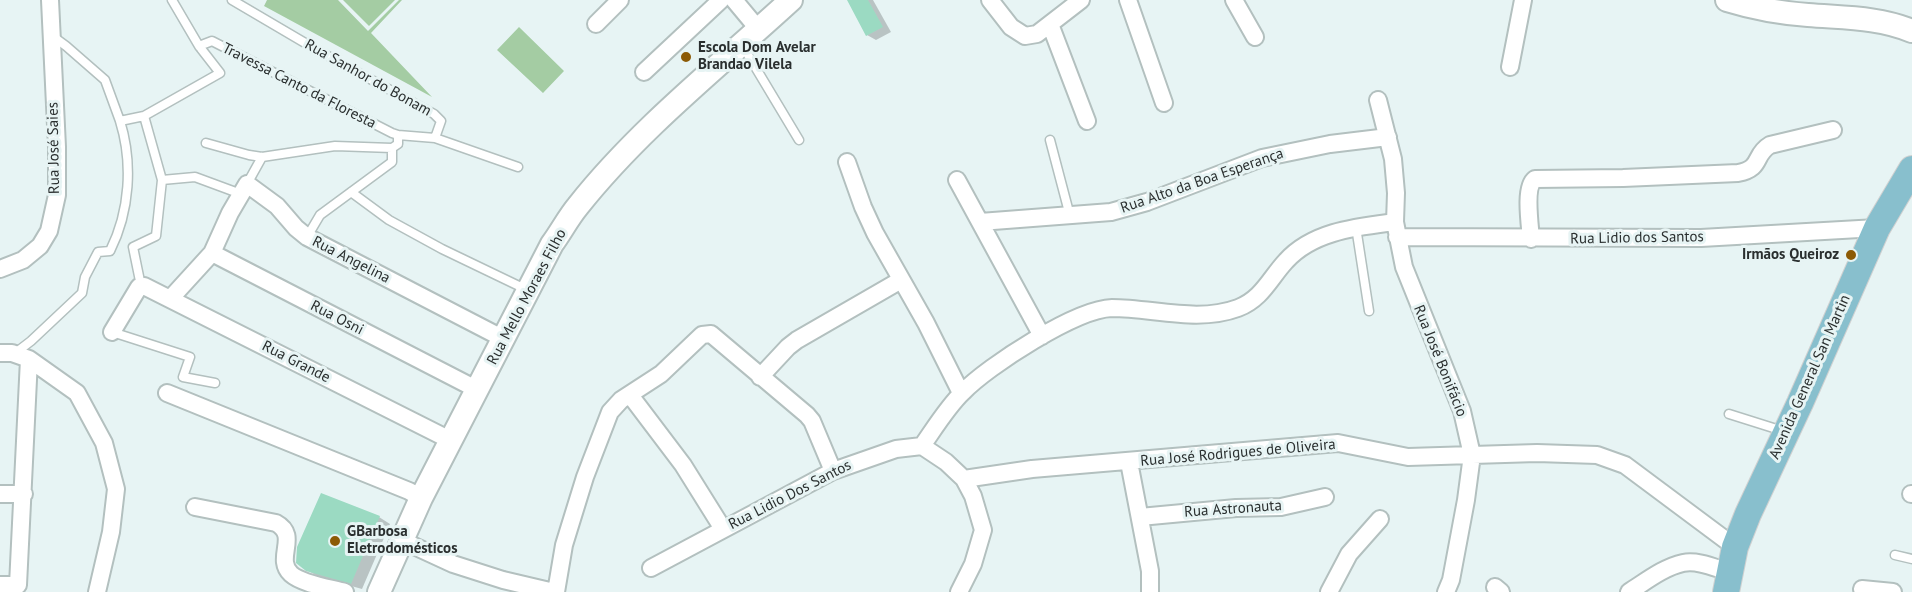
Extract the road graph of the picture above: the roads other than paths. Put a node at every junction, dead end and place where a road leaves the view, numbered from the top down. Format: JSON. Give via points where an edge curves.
{"nodes":[{"id":1,"x":50,"y":0,"type":"edge"},
{"id":2,"x":171,"y":0,"type":"edge"},
{"id":3,"x":232,"y":0,"type":"edge"},
{"id":4,"x":620,"y":0,"type":"edge"},
{"id":5,"x":721,"y":0,"type":"edge"},
{"id":6,"x":734,"y":0,"type":"edge"},
{"id":7,"x":791,"y":0,"type":"edge"},
{"id":8,"x":990,"y":0,"type":"edge"},
{"id":9,"x":1128,"y":0,"type":"edge"},
{"id":10,"x":1234,"y":0,"type":"edge"},
{"id":11,"x":1523,"y":0,"type":"edge"},
{"id":12,"x":1726,"y":0,"type":"edge"},
{"id":13,"x":1071,"y":3,"type":"edge"},
{"id":14,"x":596,"y":24,"type":"dead end"},
{"id":15,"x":1050,"y":24,"type":"junction"},
{"id":16,"x":759,"y":30,"type":"junction"},
{"id":17,"x":1912,"y":31,"type":"edge"},
{"id":18,"x":51,"y":34,"type":"junction"},
{"id":19,"x":1255,"y":38,"type":"dead end"},
{"id":20,"x":741,"y":45,"type":"junction"},
{"id":21,"x":199,"y":46,"type":"junction"},
{"id":22,"x":1510,"y":67,"type":"dead end"},
{"id":23,"x":644,"y":72,"type":"dead end"},
{"id":24,"x":1378,"y":100,"type":"dead end"},
{"id":25,"x":1164,"y":103,"type":"dead end"},
{"id":26,"x":144,"y":116,"type":"junction"},
{"id":27,"x":120,"y":121,"type":"junction"},
{"id":28,"x":1087,"y":121,"type":"dead end"},
{"id":29,"x":1833,"y":130,"type":"dead end"},
{"id":30,"x":398,"y":135,"type":"junction"},
{"id":31,"x":1388,"y":137,"type":"junction"},
{"id":32,"x":435,"y":138,"type":"junction"},
{"id":33,"x":799,"y":140,"type":"dead end"},
{"id":34,"x":1050,"y":140,"type":"dead end"},
{"id":35,"x":206,"y":143,"type":"dead end"},
{"id":36,"x":392,"y":148,"type":"junction"},
{"id":37,"x":262,"y":157,"type":"junction"},
{"id":38,"x":847,"y":162,"type":"dead end"},
{"id":39,"x":518,"y":167,"type":"dead end"},
{"id":40,"x":1912,"y":169,"type":"edge"},
{"id":41,"x":162,"y":180,"type":"junction"},
{"id":42,"x":957,"y":180,"type":"dead end"},
{"id":43,"x":244,"y":189,"type":"junction"},
{"id":44,"x":351,"y":192,"type":"junction"},
{"id":45,"x":1070,"y":216,"type":"junction"},
{"id":46,"x":980,"y":222,"type":"junction"},
{"id":47,"x":1356,"y":227,"type":"junction"},
{"id":48,"x":1877,"y":228,"type":"junction"},
{"id":49,"x":1396,"y":230,"type":"junction"},
{"id":50,"x":307,"y":237,"type":"junction"},
{"id":51,"x":1531,"y":239,"type":"junction"},
{"id":52,"x":212,"y":253,"type":"junction"},
{"id":53,"x":0,"y":269,"type":"edge"},
{"id":54,"x":901,"y":280,"type":"junction"},
{"id":55,"x":141,"y":286,"type":"junction"},
{"id":56,"x":524,"y":288,"type":"junction"},
{"id":57,"x":170,"y":299,"type":"junction"},
{"id":58,"x":1369,"y":311,"type":"dead end"},
{"id":59,"x":112,"y":332,"type":"joint"},
{"id":60,"x":1042,"y":336,"type":"junction"},
{"id":61,"x":504,"y":339,"type":"junction"},
{"id":62,"x":14,"y":355,"type":"edge"},
{"id":63,"x":760,"y":377,"type":"junction"},
{"id":64,"x":215,"y":383,"type":"dead end"},
{"id":65,"x":470,"y":386,"type":"junction"},
{"id":66,"x":167,"y":393,"type":"dead end"},
{"id":67,"x":961,"y":393,"type":"junction"},
{"id":68,"x":630,"y":395,"type":"junction"},
{"id":69,"x":1729,"y":414,"type":"dead end"},
{"id":70,"x":1786,"y":432,"type":"junction"},
{"id":71,"x":452,"y":441,"type":"junction"},
{"id":72,"x":922,"y":446,"type":"junction"},
{"id":73,"x":1472,"y":454,"type":"junction"},
{"id":74,"x":1129,"y":462,"type":"junction"},
{"id":75,"x":833,"y":471,"type":"junction"},
{"id":76,"x":964,"y":479,"type":"junction"},
{"id":77,"x":0,"y":494,"type":"edge"},
{"id":78,"x":24,"y":494,"type":"junction"},
{"id":79,"x":1325,"y":497,"type":"dead end"},
{"id":80,"x":421,"y":498,"type":"junction"},
{"id":81,"x":195,"y":507,"type":"dead end"},
{"id":82,"x":1140,"y":517,"type":"junction"},
{"id":83,"x":1380,"y":519,"type":"dead end"},
{"id":84,"x":723,"y":529,"type":"junction"},
{"id":85,"x":401,"y":540,"type":"junction"},
{"id":86,"x":1735,"y":547,"type":"junction"},
{"id":87,"x":1895,"y":555,"type":"dead end"},
{"id":88,"x":1912,"y":559,"type":"edge"},
{"id":89,"x":651,"y":568,"type":"dead end"},
{"id":90,"x":1727,"y":582,"type":"edge"},
{"id":91,"x":0,"y":585,"type":"edge"},
{"id":92,"x":1862,"y":589,"type":"dead end"},
{"id":93,"x":385,"y":590,"type":"edge"},
{"id":94,"x":97,"y":592,"type":"edge"},
{"id":95,"x":345,"y":592,"type":"edge"},
{"id":96,"x":555,"y":592,"type":"edge"},
{"id":97,"x":959,"y":592,"type":"edge"},
{"id":98,"x":1150,"y":592,"type":"edge"},
{"id":99,"x":1329,"y":592,"type":"edge"},
{"id":100,"x":1446,"y":592,"type":"edge"},
{"id":101,"x":1629,"y":592,"type":"edge"},
{"id":102,"x":1893,"y":592,"type":"edge"}],
"edges":[{"from":1,"to":18,"type":"street","name":"Rua José Saies"},
{"from":2,"to":21,"type":"lane","name":"Travessa Canto da Floresta"},
{"from":3,"to":32,"type":"lane","name":"Rua Sanhor do Bonam","via":[[434,114],[441,121]]},
{"from":4,"to":14,"type":"street"},
{"from":5,"to":23,"type":"street"},
{"from":6,"to":16,"type":"street"},
{"from":7,"to":16,"type":"main road","name":"Rua Mello Moraes Filho"},
{"from":8,"to":15,"type":"street","via":[[1011,27],[1025,36],[1037,34]]},
{"from":9,"to":25,"type":"street"},
{"from":10,"to":19,"type":"street"},
{"from":11,"to":22,"type":"street"},
{"from":12,"to":17,"type":"main road","via":[[1772,11],[1865,19]]},
{"from":13,"to":15,"type":"street"},
{"from":15,"to":28,"type":"street"},
{"from":16,"to":20,"type":"main road","name":"Rua Mello Moraes Filho"},
{"from":18,"to":27,"type":"lane","via":[[105,80]]},
{"from":18,"to":53,"type":"street","name":"Rua José Saies","via":[[57,195],[49,231],[40,246],[23,260]]},
{"from":20,"to":33,"type":"lane"},
{"from":20,"to":56,"type":"main road","name":"Rua Mello Moraes Filho","via":[[598,182],[576,208]]},
{"from":21,"to":26,"type":"lane","name":"Travessa Canto da Floresta","via":[[220,73]]},
{"from":21,"to":30,"type":"lane","name":"Travessa Canto da Floresta","via":[[212,41]]},
{"from":24,"to":31,"type":"street"},
{"from":26,"to":27,"type":"lane"},
{"from":26,"to":41,"type":"lane"},
{"from":27,"to":62,"type":"lane","via":[[126,141],[127,203],[119,232],[110,250],[98,252],[85,277],[82,293]]},
{"from":29,"to":51,"type":"street","via":[[1770,145],[1754,167],[1745,172],[1533,180],[1529,192]]},
{"from":30,"to":32,"type":"lane"},
{"from":30,"to":36,"type":"lane","via":[[398,144]]},
{"from":31,"to":45,"type":"street","name":"Rua Alto da Boa Esperança","via":[[1262,158],[1147,202],[1111,212]]},
{"from":31,"to":49,"type":"street","via":[[1396,193]]},
{"from":32,"to":39,"type":"lane","name":"Rua Sanhor do Bonam"},
{"from":34,"to":45,"type":"lane"},
{"from":35,"to":37,"type":"lane"},
{"from":36,"to":37,"type":"lane","via":[[335,146]]},
{"from":36,"to":44,"type":"lane","via":[[392,162]]},
{"from":37,"to":43,"type":"lane"},
{"from":38,"to":54,"type":"street","via":[[863,207]]},
{"from":40,"to":48,"type":"main road","name":"Avenida General San Martin"},
{"from":41,"to":43,"type":"lane","via":[[195,177]]},
{"from":41,"to":55,"type":"lane","via":[[156,236],[133,247]]},
{"from":42,"to":46,"type":"street"},
{"from":43,"to":50,"type":"street","name":"Rua Angelina","via":[[277,206]]},
{"from":43,"to":52,"type":"street"},
{"from":44,"to":50,"type":"lane","via":[[320,215]]},
{"from":44,"to":56,"type":"lane","via":[[389,220]]},
{"from":45,"to":46,"type":"street","name":"Rua Alto da Boa Esperança"},
{"from":46,"to":60,"type":"street"},
{"from":47,"to":49,"type":"street"},
{"from":47,"to":58,"type":"lane"},
{"from":47,"to":60,"type":"street","via":[[1310,243],[1286,260],[1255,299],[1222,313],[1109,308],[1077,318]]},
{"from":48,"to":51,"type":"street","name":"Rua Lidio dos Santos","via":[[1701,237]]},
{"from":48,"to":70,"type":"main road","name":"Avenida General San Martin"},
{"from":49,"to":51,"type":"street","name":"Rua Lidio dos Santos"},
{"from":49,"to":73,"type":"street","name":"Rua José Bonifácio","via":[[1410,285],[1462,411]]},
{"from":50,"to":61,"type":"street","name":"Rua Angelina"},
{"from":52,"to":57,"type":"street"},
{"from":52,"to":65,"type":"street","name":"Rua Osni"},
{"from":54,"to":63,"type":"street","via":[[803,336]]},
{"from":54,"to":67,"type":"street"},
{"from":55,"to":57,"type":"street","name":"Rua Grande"},
{"from":55,"to":59,"type":"street"},
{"from":56,"to":61,"type":"main road","name":"Rua Mello Moraes Filho"},
{"from":57,"to":71,"type":"street","name":"Rua Grande"},
{"from":59,"to":64,"type":"lane","via":[[190,357],[183,377]]},
{"from":60,"to":67,"type":"street","via":[[996,363]]},
{"from":61,"to":65,"type":"main road","name":"Rua Mello Moraes Filho"},
{"from":62,"to":78,"type":"street"},
{"from":62,"to":94,"type":"street","via":[[76,393],[104,443],[116,489]]},
{"from":63,"to":68,"type":"street","via":[[707,333],[662,374]]},
{"from":63,"to":75,"type":"street","via":[[812,421]]},
{"from":65,"to":71,"type":"main road","name":"Rua Mello Moraes Filho"},
{"from":66,"to":80,"type":"street"},
{"from":67,"to":72,"type":"street"},
{"from":68,"to":84,"type":"street","via":[[683,465]]},
{"from":68,"to":96,"type":"street","via":[[614,407],[599,438],[564,545]]},
{"from":69,"to":70,"type":"lane"},
{"from":70,"to":86,"type":"main road","name":"Avenida General San Martin"},
{"from":71,"to":80,"type":"main road","name":"Rua Mello Moraes Filho"},
{"from":72,"to":75,"type":"street","name":"Rua Lidio Dos Santos","via":[[896,449]]},
{"from":72,"to":76,"type":"street"},
{"from":73,"to":74,"type":"street","name":"Rua José Rodrigues de Oliveira","via":[[1408,457],[1338,443]]},
{"from":73,"to":86,"type":"street","name":"Rua José Rodrigues de Oliveira","via":[[1579,454],[1611,459],[1625,465]]},
{"from":73,"to":100,"type":"street","name":"Rua José Bonifácio"},
{"from":74,"to":76,"type":"street","name":"Rua José Rodrigues de Oliveira"},
{"from":74,"to":82,"type":"street"},
{"from":75,"to":84,"type":"street","name":"Rua Lidio Dos Santos"},
{"from":76,"to":97,"type":"street","via":[[983,530]]},
{"from":77,"to":78,"type":"street"},
{"from":78,"to":91,"type":"street","via":[[18,585]]},
{"from":79,"to":82,"type":"street","name":"Rua Astronauta","via":[[1281,507]]},
{"from":80,"to":85,"type":"main road","name":"Rua Mello Moraes Filho"},
{"from":81,"to":95,"type":"street","via":[[282,527],[287,537],[284,561],[292,575]]},
{"from":82,"to":98,"type":"street"},
{"from":83,"to":99,"type":"street","via":[[1349,554]]},
{"from":84,"to":89,"type":"street","name":"Rua Lidio Dos Santos"},
{"from":85,"to":93,"type":"main road","name":"Rua Mello Moraes Filho"},
{"from":85,"to":96,"type":"street","via":[[453,564]]},
{"from":86,"to":90,"type":"main road","name":"Avenida General San Martin"},
{"from":87,"to":88,"type":"lane"},
{"from":90,"to":101,"type":"street","via":[[1698,564],[1683,563]]},
{"from":92,"to":102,"type":"street"}]}
